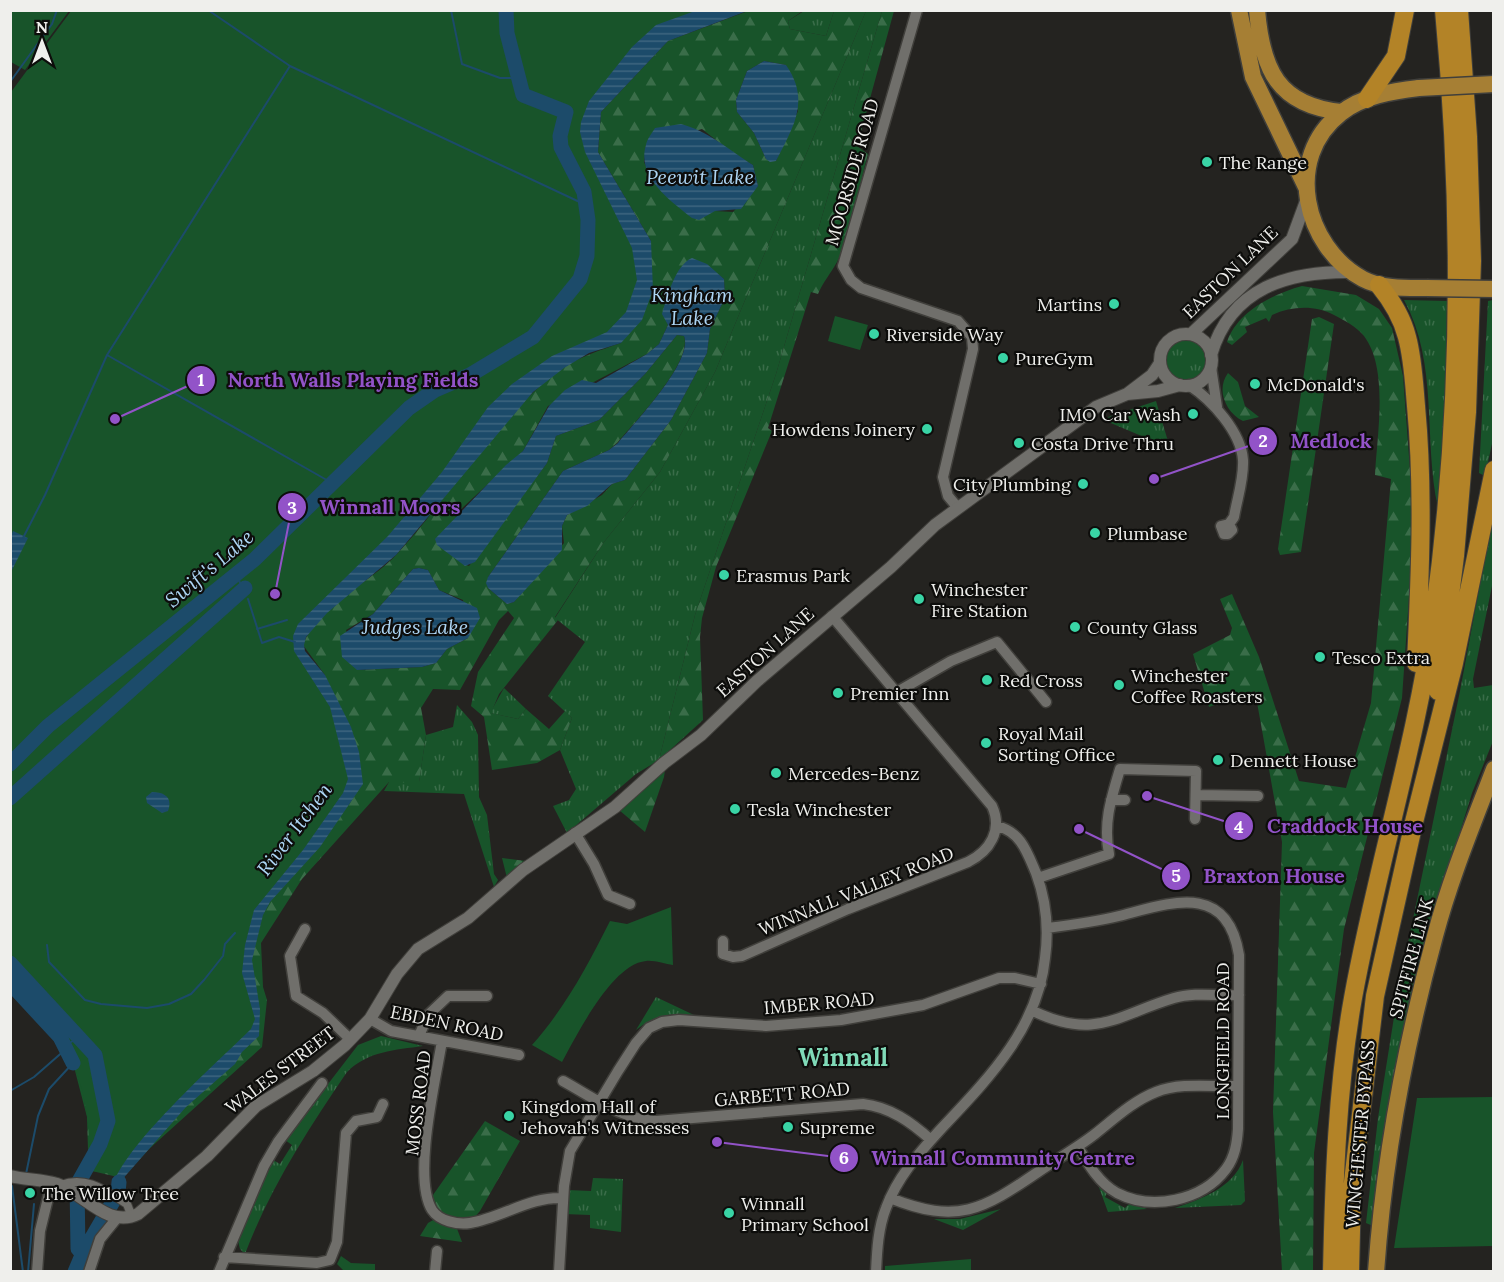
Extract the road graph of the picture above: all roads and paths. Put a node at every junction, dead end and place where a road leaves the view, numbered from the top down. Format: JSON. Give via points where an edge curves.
{"nodes":[{"id":1,"x":917,"y":10,"type":"edge"},
{"id":2,"x":1239,"y":10,"type":"edge"},
{"id":3,"x":1257,"y":10,"type":"edge"},
{"id":4,"x":1405,"y":10,"type":"edge"},
{"id":5,"x":1444,"y":10,"type":"edge"},
{"id":6,"x":1459,"y":10,"type":"edge"},
{"id":7,"x":1494,"y":84,"type":"edge"},
{"id":8,"x":1367,"y":99,"type":"junction"},
{"id":9,"x":1341,"y":112,"type":"junction"},
{"id":10,"x":1306,"y":194,"type":"junction"},
{"id":11,"x":1353,"y":272,"type":"junction"},
{"id":12,"x":1379,"y":285,"type":"junction"},
{"id":13,"x":1494,"y":289,"type":"edge"},
{"id":14,"x":1191,"y":334,"type":"junction"},
{"id":15,"x":1211,"y":361,"type":"junction"},
{"id":16,"x":1160,"y":363,"type":"junction"},
{"id":17,"x":1185,"y":385,"type":"junction"},
{"id":18,"x":1127,"y":394,"type":"junction"},
{"id":19,"x":1217,"y":407,"type":"junction"},
{"id":20,"x":1494,"y":470,"type":"edge"},
{"id":21,"x":958,"y":508,"type":"junction"},
{"id":22,"x":1229,"y":524,"type":"dead end"},
{"id":23,"x":832,"y":616,"type":"junction"},
{"id":24,"x":897,"y":692,"type":"junction"},
{"id":25,"x":1046,"y":702,"type":"dead end"},
{"id":26,"x":1431,"y":749,"type":"junction"},
{"id":27,"x":1407,"y":757,"type":"junction"},
{"id":28,"x":1494,"y":769,"type":"edge"},
{"id":29,"x":1197,"y":795,"type":"junction"},
{"id":30,"x":1258,"y":796,"type":"dead end"},
{"id":31,"x":1111,"y":800,"type":"junction"},
{"id":32,"x":1125,"y":800,"type":"dead end"},
{"id":33,"x":1195,"y":819,"type":"dead end"},
{"id":34,"x":997,"y":826,"type":"junction"},
{"id":35,"x":575,"y":833,"type":"junction"},
{"id":36,"x":1038,"y":878,"type":"junction"},
{"id":37,"x":630,"y":904,"type":"dead end"},
{"id":38,"x":461,"y":922,"type":"joint"},
{"id":39,"x":1047,"y":928,"type":"junction"},
{"id":40,"x":305,"y":929,"type":"dead end"},
{"id":41,"x":723,"y":941,"type":"dead end"},
{"id":42,"x":1041,"y":984,"type":"junction"},
{"id":43,"x":1239,"y":995,"type":"junction"},
{"id":44,"x":488,"y":996,"type":"dead end"},
{"id":45,"x":1033,"y":1011,"type":"junction"},
{"id":46,"x":370,"y":1020,"type":"junction"},
{"id":47,"x":419,"y":1036,"type":"junction"},
{"id":48,"x":350,"y":1039,"type":"junction"},
{"id":49,"x":442,"y":1041,"type":"junction"},
{"id":50,"x":519,"y":1055,"type":"dead end"},
{"id":51,"x":563,"y":1081,"type":"dead end"},
{"id":52,"x":322,"y":1083,"type":"dead end"},
{"id":53,"x":1238,"y":1086,"type":"junction"},
{"id":54,"x":599,"y":1101,"type":"junction"},
{"id":55,"x":383,"y":1104,"type":"dead end"},
{"id":56,"x":931,"y":1140,"type":"junction"},
{"id":57,"x":1078,"y":1147,"type":"junction"},
{"id":58,"x":10,"y":1176,"type":"edge"},
{"id":59,"x":65,"y":1185,"type":"junction"},
{"id":60,"x":563,"y":1198,"type":"junction"},
{"id":61,"x":890,"y":1198,"type":"junction"},
{"id":62,"x":116,"y":1217,"type":"junction"},
{"id":63,"x":132,"y":1217,"type":"junction"},
{"id":64,"x":437,"y":1251,"type":"dead end"},
{"id":65,"x":224,"y":1257,"type":"junction"},
{"id":66,"x":37,"y":1272,"type":"edge"},
{"id":67,"x":89,"y":1272,"type":"edge"},
{"id":68,"x":219,"y":1272,"type":"edge"},
{"id":69,"x":435,"y":1272,"type":"edge"},
{"id":70,"x":559,"y":1272,"type":"edge"},
{"id":71,"x":876,"y":1272,"type":"edge"},
{"id":72,"x":1332,"y":1272,"type":"edge"},
{"id":73,"x":1350,"y":1272,"type":"edge"},
{"id":74,"x":1376,"y":1272,"type":"edge"}],
"edges":[{"from":1,"to":21,"type":"street","name":"MOORSIDE ROAD","via":[[843,266],[861,288],[957,321],[972,337],[973,349],[943,477],[948,496]]},
{"from":2,"to":10,"type":"highway","via":[[1253,77]]},
{"from":3,"to":9,"type":"highway","via":[[1269,66],[1288,96],[1312,107]]},
{"from":4,"to":8,"type":"highway","via":[[1396,56]]},
{"from":5,"to":27,"type":"highway","via":[[1457,233],[1455,374],[1434,619]]},
{"from":6,"to":26,"type":"highway","via":[[1471,228],[1467,412],[1455,556]]},
{"from":7,"to":8,"type":"highway","bridge":true,"via":[[1419,88]]},
{"from":8,"to":9,"type":"highway"},
{"from":9,"to":10,"type":"highway","via":[[1316,143],[1309,163]]},
{"from":10,"to":11,"type":"highway","via":[[1318,233],[1329,250]]},
{"from":10,"to":14,"type":"street","name":"EASTON LANE","via":[[1292,239]]},
{"from":11,"to":12,"type":"highway"},
{"from":11,"to":15,"type":"street","name":"EASTON LANE","via":[[1304,273],[1263,290],[1227,318],[1218,332]]},
{"from":12,"to":13,"type":"highway","bridge":true},
{"from":12,"to":27,"type":"highway","via":[[1397,311],[1407,337],[1421,472],[1421,573]]},
{"from":14,"to":15,"type":"street","via":[[1204,342]]},
{"from":14,"to":16,"type":"street","via":[[1181,334],[1166,343]]},
{"from":15,"to":17,"type":"street","via":[[1205,378]]},
{"from":15,"to":19,"type":"street"},
{"from":16,"to":17,"type":"street","via":[[1167,377]]},
{"from":16,"to":18,"type":"street","name":"EASTON LANE","via":[[1152,375]]},
{"from":17,"to":18,"type":"street","name":"EASTON LANE"},
{"from":17,"to":19,"type":"street"},
{"from":18,"to":21,"type":"street","name":"EASTON LANE","via":[[1096,407]]},
{"from":19,"to":22,"type":"street","via":[[1243,459],[1234,517]]},
{"from":20,"to":26,"type":"highway","via":[[1454,663]]},
{"from":21,"to":23,"type":"street","name":"EASTON LANE"},
{"from":23,"to":24,"type":"street"},
{"from":23,"to":35,"type":"street","name":"EASTON LANE","via":[[701,735],[615,807]]},
{"from":24,"to":25,"type":"street","via":[[960,657],[997,642]]},
{"from":24,"to":34,"type":"street","via":[[992,806]]},
{"from":26,"to":73,"type":"highway","name":"WINCHESTER BYPASS","via":[[1375,996],[1352,1191]]},
{"from":27,"to":72,"type":"highway","name":"WINCHESTER BYPASS","via":[[1353,999],[1343,1070]]},
{"from":28,"to":74,"type":"highway","name":"SPITFIRE LINK","via":[[1435,934],[1405,1056],[1386,1173]]},
{"from":29,"to":30,"type":"street"},
{"from":29,"to":31,"type":"street","via":[[1196,771],[1120,770]]},
{"from":29,"to":33,"type":"street"},
{"from":31,"to":32,"type":"street"},
{"from":31,"to":36,"type":"street","via":[[1106,826],[1109,854]]},
{"from":34,"to":36,"type":"street","via":[[1019,838]]},
{"from":34,"to":41,"type":"street","name":"WINNALL VALLEY ROAD","via":[[992,841],[979,856],[936,876],[742,956],[723,954]]},
{"from":35,"to":37,"type":"street","via":[[594,864],[604,898]]},
{"from":35,"to":38,"type":"street","name":"EASTON LANE"},
{"from":36,"to":39,"type":"street"},
{"from":38,"to":46,"type":"street","name":"WALES STREET","via":[[410,956]]},
{"from":39,"to":42,"type":"street"},
{"from":39,"to":43,"type":"street","name":"LONGFIELD ROAD","via":[[1092,922],[1167,902],[1203,905],[1232,928],[1239,956]]},
{"from":40,"to":48,"type":"street","via":[[291,956],[297,996],[323,1013]]},
{"from":42,"to":45,"type":"street"},
{"from":42,"to":54,"type":"street","name":"IMBER ROAD","via":[[999,978],[923,1005],[841,1020],[766,1026],[694,1020],[662,1022],[636,1043]]},
{"from":43,"to":45,"type":"street","via":[[1175,998],[1100,1025],[1064,1023]]},
{"from":43,"to":53,"type":"street","name":"LONGFIELD ROAD"},
{"from":44,"to":47,"type":"street","via":[[448,996],[428,1015]]},
{"from":45,"to":56,"type":"street","via":[[1007,1053]]},
{"from":46,"to":47,"type":"street","name":"EBDEN ROAD","via":[[383,1028]]},
{"from":46,"to":48,"type":"street","name":"WALES STREET"},
{"from":47,"to":49,"type":"street","name":"EBDEN ROAD"},
{"from":48,"to":63,"type":"street","name":"WALES STREET","via":[[313,1071],[256,1106],[207,1156]]},
{"from":49,"to":50,"type":"street","name":"EBDEN ROAD"},
{"from":49,"to":60,"type":"street","name":"MOSS ROAD","via":[[426,1155],[427,1195],[436,1214],[468,1224],[549,1198]]},
{"from":51,"to":54,"type":"street","name":"GARBETT ROAD"},
{"from":52,"to":65,"type":"street","via":[[270,1155]]},
{"from":53,"to":57,"type":"street","via":[[1180,1087],[1155,1093],[1125,1110]]},
{"from":53,"to":57,"type":"street","name":"LONGFIELD ROAD","via":[[1238,1129],[1233,1156],[1212,1183],[1185,1197],[1148,1202],[1116,1192],[1095,1174]]},
{"from":54,"to":56,"type":"street","name":"GARBETT ROAD","via":[[627,1117],[656,1121],[871,1105],[891,1111]]},
{"from":54,"to":60,"type":"street","name":"IMBER ROAD","via":[[566,1161]]},
{"from":55,"to":65,"type":"street","via":[[377,1117],[356,1121],[346,1132],[337,1242],[330,1260],[317,1263]]},
{"from":56,"to":61,"type":"street","via":[[910,1163]]},
{"from":57,"to":61,"type":"street","via":[[975,1209],[941,1213]]},
{"from":58,"to":59,"type":"street"},
{"from":59,"to":62,"type":"street"},
{"from":59,"to":63,"type":"street","via":[[91,1183],[127,1204]]},
{"from":59,"to":66,"type":"street","via":[[40,1231]]},
{"from":60,"to":70,"type":"street","name":"IMBER ROAD"},
{"from":61,"to":71,"type":"street","via":[[881,1226]]},
{"from":62,"to":63,"type":"street"},
{"from":62,"to":67,"type":"street","via":[[100,1239]]},
{"from":64,"to":69,"type":"street"},
{"from":65,"to":68,"type":"street"}]}
